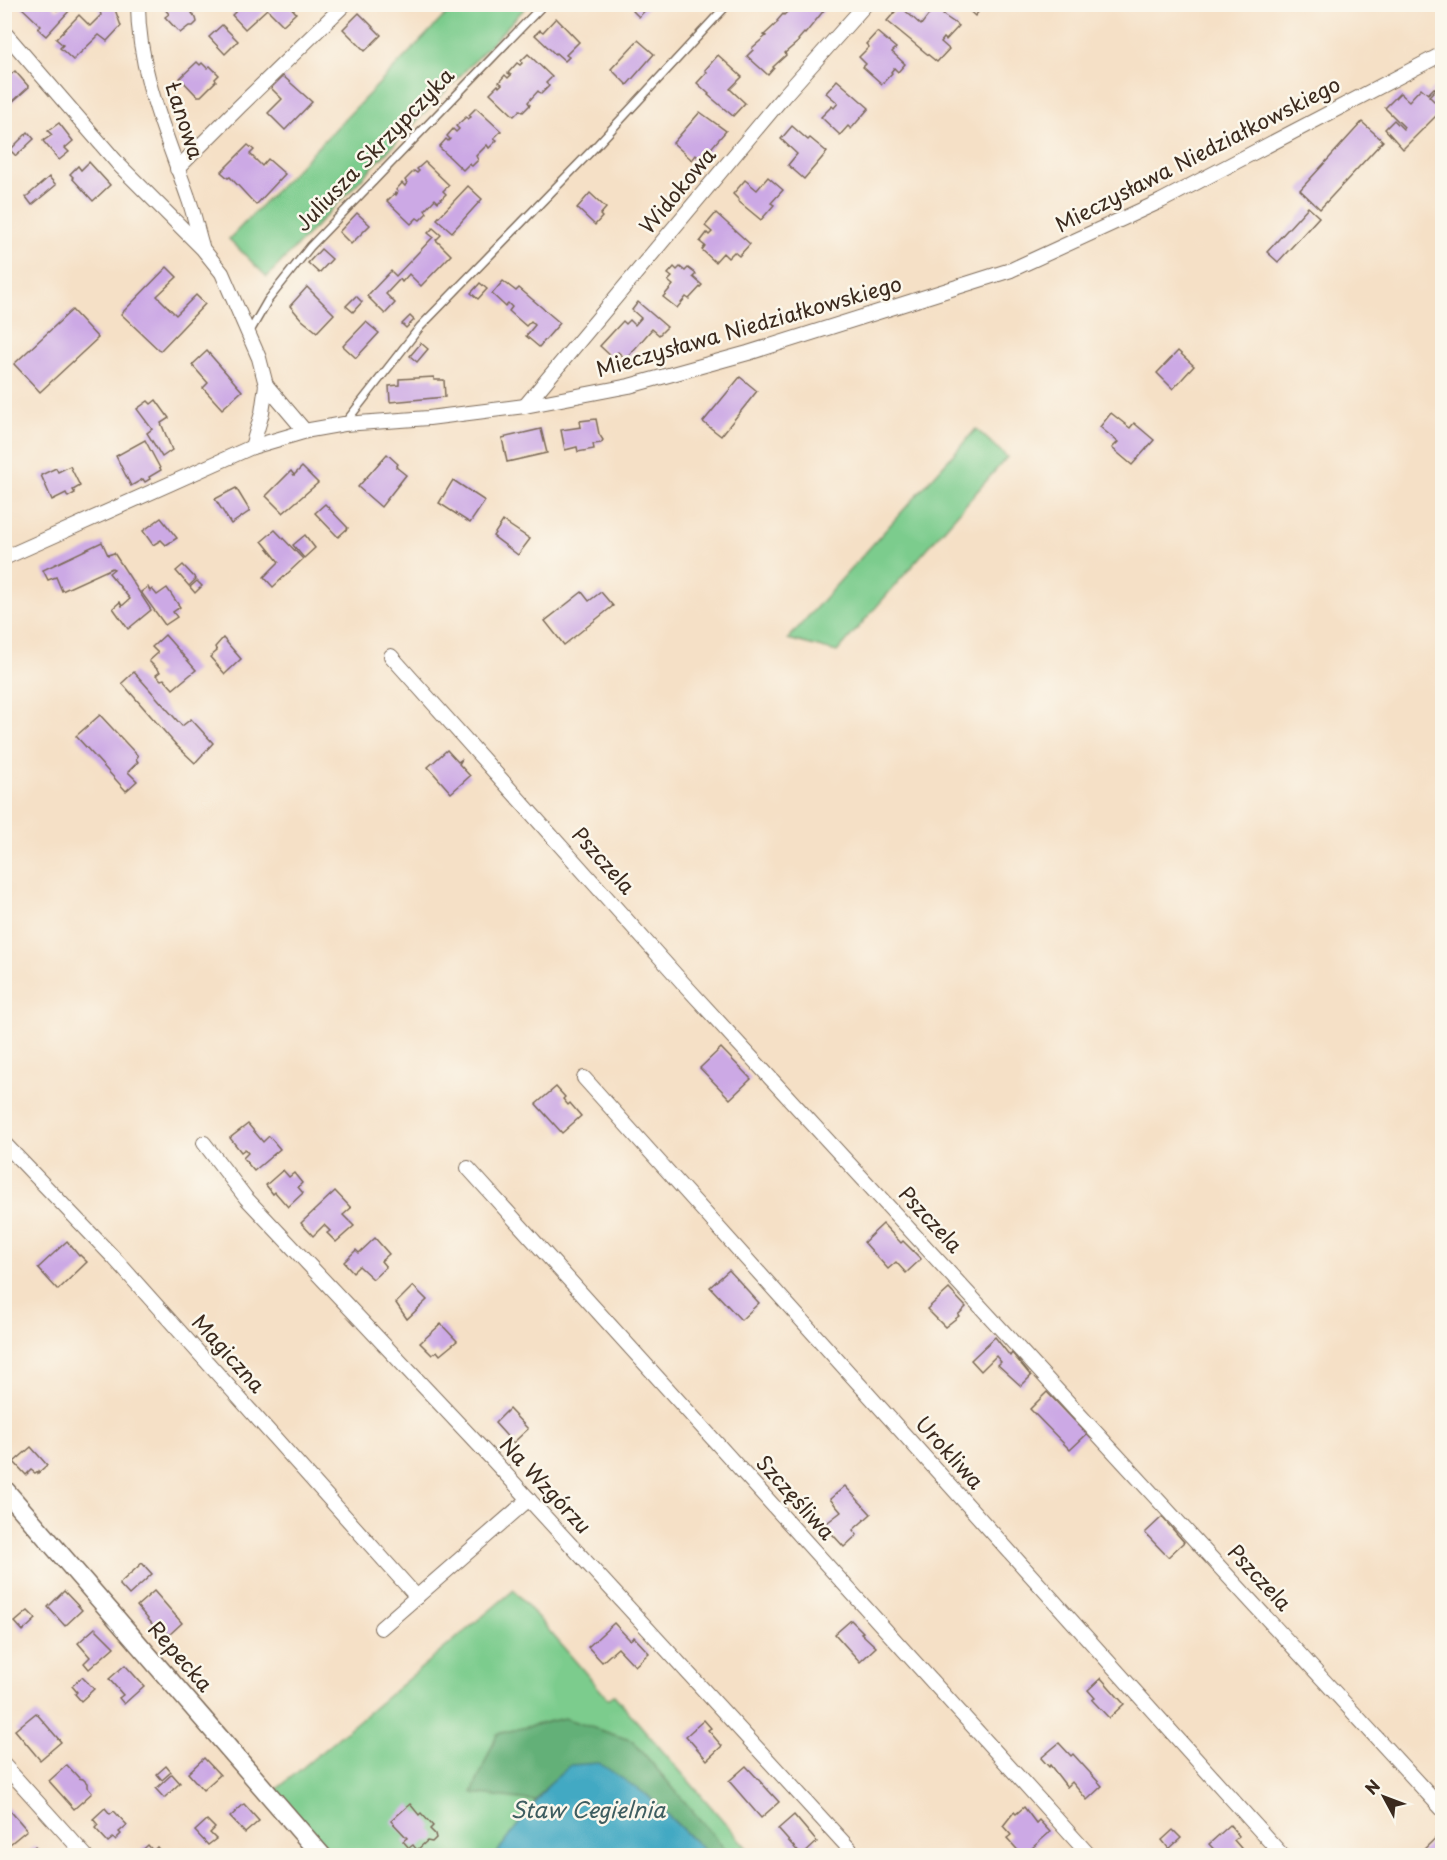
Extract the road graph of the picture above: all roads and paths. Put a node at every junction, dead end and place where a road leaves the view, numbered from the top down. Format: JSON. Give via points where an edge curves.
{"nodes":[{"id":1,"x":138,"y":4,"type":"edge"},
{"id":2,"x":345,"y":4,"type":"edge"},
{"id":3,"x":544,"y":4,"type":"edge"},
{"id":4,"x":728,"y":4,"type":"edge"},
{"id":5,"x":866,"y":4,"type":"edge"},
{"id":6,"x":4,"y":32,"type":"edge"},
{"id":7,"x":1443,"y":54,"type":"edge"},
{"id":8,"x":177,"y":169,"type":"junction"},
{"id":9,"x":202,"y":248,"type":"junction"},
{"id":10,"x":249,"y":333,"type":"junction"},
{"id":11,"x":266,"y":386,"type":"junction"},
{"id":12,"x":525,"y":406,"type":"junction"},
{"id":13,"x":344,"y":424,"type":"junction"},
{"id":14,"x":305,"y":431,"type":"junction"},
{"id":15,"x":252,"y":447,"type":"junction"},
{"id":16,"x":4,"y":558,"type":"edge"},
{"id":17,"x":391,"y":656,"type":"dead end"},
{"id":18,"x":584,"y":1078,"type":"dead end"},
{"id":19,"x":4,"y":1143,"type":"edge"},
{"id":20,"x":204,"y":1143,"type":"dead end"},
{"id":21,"x":468,"y":1168,"type":"dead end"},
{"id":22,"x":4,"y":1489,"type":"edge"},
{"id":23,"x":529,"y":1499,"type":"junction"},
{"id":24,"x":417,"y":1597,"type":"junction"},
{"id":25,"x":381,"y":1628,"type":"dead end"},
{"id":26,"x":4,"y":1765,"type":"edge"},
{"id":27,"x":1443,"y":1809,"type":"edge"},
{"id":28,"x":86,"y":1856,"type":"edge"},
{"id":29,"x":322,"y":1856,"type":"edge"},
{"id":30,"x":856,"y":1856,"type":"edge"},
{"id":31,"x":1090,"y":1856,"type":"edge"},
{"id":32,"x":1283,"y":1856,"type":"edge"}],
"edges":[{"from":1,"to":8,"type":"street","name":"Łanowa","via":[[142,55]]},
{"from":2,"to":8,"type":"street"},
{"from":3,"to":10,"type":"lane","name":"Juliusza Skrzypczyka","via":[[310,247],[268,300]]},
{"from":4,"to":13,"type":"lane","via":[[420,327]]},
{"from":5,"to":12,"type":"street","name":"Widokowa","via":[[783,97]]},
{"from":6,"to":9,"type":"street","via":[[120,166]]},
{"from":7,"to":12,"type":"street","name":"Mieczysława Niedziałkowskiego","via":[[1161,201],[1011,270],[748,353],[629,386]]},
{"from":8,"to":9,"type":"street","name":"Łanowa"},
{"from":9,"to":10,"type":"street","via":[[222,273]]},
{"from":10,"to":11,"type":"street"},
{"from":11,"to":14,"type":"street"},
{"from":11,"to":15,"type":"street"},
{"from":12,"to":13,"type":"street","name":"Mieczysława Niedziałkowskiego"},
{"from":13,"to":14,"type":"street","name":"Mieczysława Niedziałkowskiego"},
{"from":14,"to":15,"type":"street","name":"Mieczysława Niedziałkowskiego"},
{"from":15,"to":16,"type":"street","name":"Mieczysława Niedziałkowskiego"},
{"from":17,"to":27,"type":"street","name":"Pszczela","via":[[684,983]]},
{"from":18,"to":32,"type":"street","name":"Urokliwa"},
{"from":19,"to":24,"type":"street","name":"Magiczna","via":[[115,1259]]},
{"from":20,"to":23,"type":"street","name":"Na Wzgórzu","via":[[246,1198]]},
{"from":21,"to":31,"type":"street","name":"Szczęśliwa"},
{"from":22,"to":29,"type":"street","name":"Repecka"},
{"from":23,"to":24,"type":"street"},
{"from":23,"to":30,"type":"street","name":"Na Wzgórzu"},
{"from":24,"to":25,"type":"street"},
{"from":26,"to":28,"type":"street"}]}
